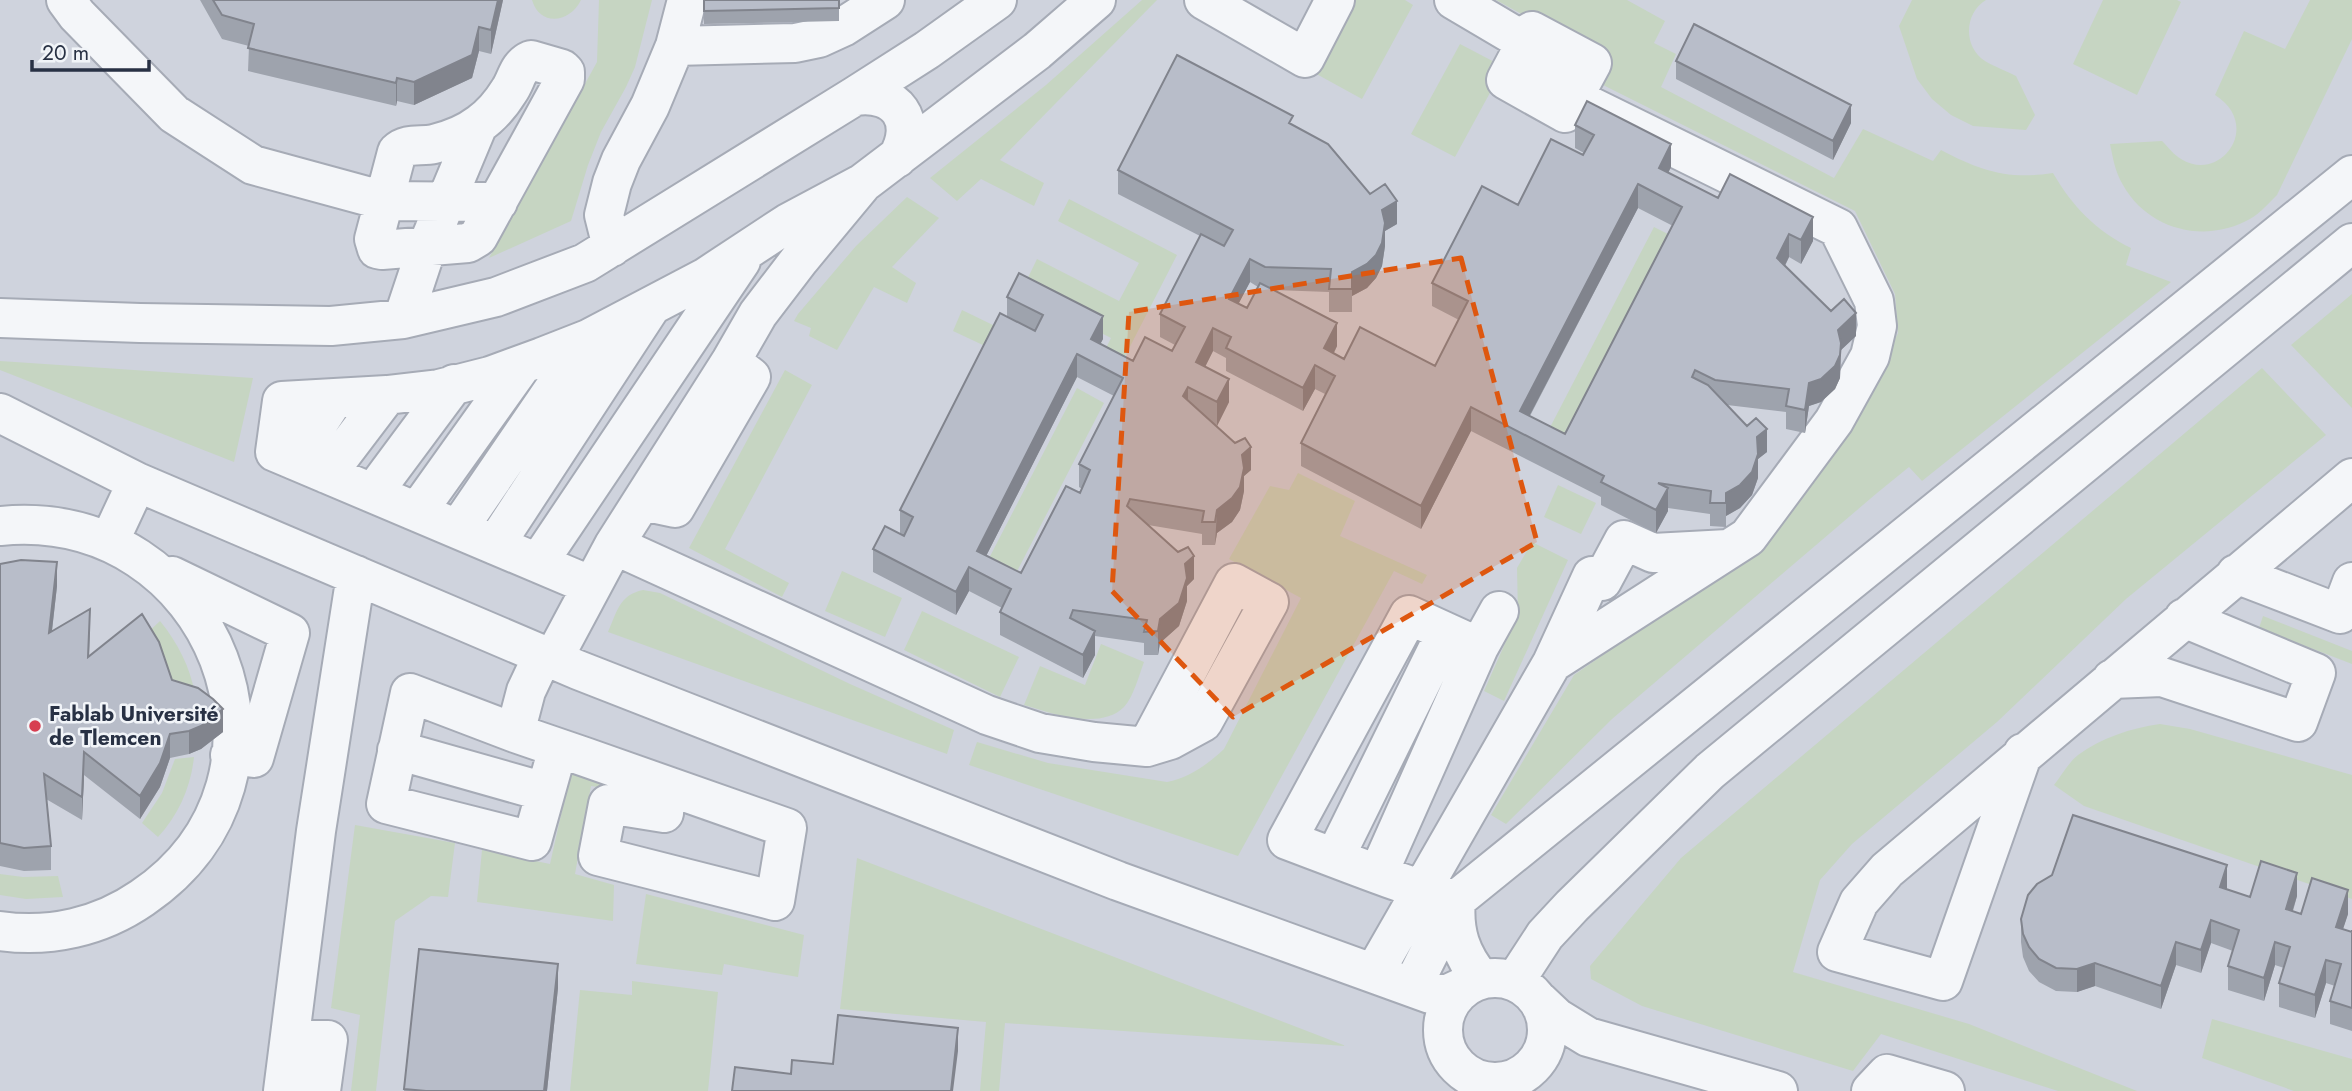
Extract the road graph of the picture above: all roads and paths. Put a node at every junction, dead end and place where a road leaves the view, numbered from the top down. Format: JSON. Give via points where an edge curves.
{"nodes":[{"id":1,"x":66,"y":0,"type":"edge"},
{"id":2,"x":687,"y":0,"type":"edge"},
{"id":3,"x":885,"y":0,"type":"edge"},
{"id":4,"x":997,"y":0,"type":"edge"},
{"id":5,"x":1096,"y":0,"type":"edge"},
{"id":6,"x":1204,"y":0,"type":"edge"},
{"id":7,"x":1253,"y":0,"type":"edge"},
{"id":8,"x":1454,"y":0,"type":"edge"},
{"id":9,"x":1323,"y":11,"type":"edge"},
{"id":10,"x":675,"y":46,"type":"junction"},
{"id":11,"x":908,"y":62,"type":"junction"},
{"id":12,"x":855,"y":96,"type":"junction"},
{"id":13,"x":919,"y":123,"type":"junction"},
{"id":14,"x":478,"y":125,"type":"junction"},
{"id":15,"x":2352,"y":175,"type":"edge"},
{"id":16,"x":863,"y":183,"type":"junction"},
{"id":17,"x":385,"y":201,"type":"junction"},
{"id":18,"x":444,"y":202,"type":"junction"},
{"id":19,"x":498,"y":202,"type":"junction"},
{"id":20,"x":2352,"y":243,"type":"edge"},
{"id":21,"x":427,"y":247,"type":"junction"},
{"id":22,"x":612,"y":247,"type":"junction"},
{"id":23,"x":750,"y":247,"type":"junction"},
{"id":24,"x":653,"y":303,"type":"junction"},
{"id":25,"x":0,"y":317,"type":"edge"},
{"id":26,"x":403,"y":319,"type":"junction"},
{"id":27,"x":588,"y":339,"type":"junction"},
{"id":28,"x":522,"y":365,"type":"junction"},
{"id":29,"x":454,"y":384,"type":"junction"},
{"id":30,"x":387,"y":394,"type":"junction"},
{"id":31,"x":0,"y":413,"type":"edge"},
{"id":32,"x":311,"y":467,"type":"junction"},
{"id":33,"x":2352,"y":478,"type":"edge"},
{"id":34,"x":137,"y":482,"type":"junction"},
{"id":35,"x":373,"y":493,"type":"junction"},
{"id":36,"x":417,"y":512,"type":"junction"},
{"id":37,"x":0,"y":526,"type":"edge"},
{"id":38,"x":457,"y":529,"type":"junction"},
{"id":39,"x":109,"y":542,"type":"junction"},
{"id":40,"x":495,"y":545,"type":"junction"},
{"id":41,"x":614,"y":545,"type":"junction"},
{"id":42,"x":1728,"y":549,"type":"junction"},
{"id":43,"x":1655,"y":550,"type":"junction"},
{"id":44,"x":538,"y":563,"type":"junction"},
{"id":45,"x":152,"y":566,"type":"junction"},
{"id":46,"x":356,"y":575,"type":"junction"},
{"id":47,"x":2236,"y":575,"type":"junction"},
{"id":48,"x":2352,"y":582,"type":"edge"},
{"id":49,"x":592,"y":586,"type":"junction"},
{"id":50,"x":1639,"y":607,"type":"junction"},
{"id":51,"x":1499,"y":611,"type":"dead end"},
{"id":52,"x":2183,"y":618,"type":"junction"},
{"id":53,"x":1463,"y":640,"type":"junction"},
{"id":54,"x":1584,"y":643,"type":"junction"},
{"id":55,"x":548,"y":657,"type":"junction"},
{"id":56,"x":1552,"y":663,"type":"junction"},
{"id":57,"x":2112,"y":679,"type":"junction"},
{"id":58,"x":515,"y":733,"type":"junction"},
{"id":59,"x":1147,"y":747,"type":"dead end"},
{"id":60,"x":558,"y":748,"type":"junction"},
{"id":61,"x":397,"y":750,"type":"junction"},
{"id":62,"x":2023,"y":753,"type":"junction"},
{"id":63,"x":230,"y":755,"type":"junction"},
{"id":64,"x":666,"y":786,"type":"junction"},
{"id":65,"x":545,"y":792,"type":"junction"},
{"id":66,"x":1335,"y":857,"type":"junction"},
{"id":67,"x":1378,"y":874,"type":"junction"},
{"id":68,"x":1439,"y":896,"type":"junction"},
{"id":69,"x":0,"y":931,"type":"edge"},
{"id":70,"x":1374,"y":973,"type":"junction"},
{"id":71,"x":1412,"y":987,"type":"junction"},
{"id":72,"x":1500,"y":987,"type":"junction"},
{"id":73,"x":290,"y":1040,"type":"junction"},
{"id":74,"x":1612,"y":1043,"type":"junction"},
{"id":75,"x":1455,"y":1061,"type":"edge"},
{"id":76,"x":1525,"y":1076,"type":"edge"},
{"id":77,"x":283,"y":1091,"type":"edge"},
{"id":78,"x":321,"y":1091,"type":"edge"},
{"id":79,"x":1778,"y":1091,"type":"edge"},
{"id":80,"x":1871,"y":1091,"type":"edge"},
{"id":81,"x":1945,"y":1091,"type":"edge"}],
"edges":[{"from":1,"to":17,"type":"street","via":[[174,114],[253,165]]},
{"from":2,"to":10,"type":"street"},
{"from":3,"to":10,"type":"street","via":[[819,38],[795,43]]},
{"from":4,"to":11,"type":"street"},
{"from":5,"to":13,"type":"street","via":[[1037,51]]},
{"from":6,"to":9,"type":"street","via":[[1305,58]]},
{"from":7,"to":9,"type":"street"},
{"from":8,"to":42,"type":"street","via":[[1525,44],[1506,80],[1565,113],[1576,93],[1587,104],[1838,228],[1874,301],[1877,326],[1870,356],[1834,421],[1748,537]]},
{"from":10,"to":22,"type":"street","via":[[612,183],[604,215]]},
{"from":11,"to":12,"type":"street"},
{"from":11,"to":13,"type":"street","via":[[895,90],[896,105]]},
{"from":12,"to":13,"type":"street","via":[[884,97]]},
{"from":12,"to":22,"type":"street"},
{"from":13,"to":16,"type":"street","via":[[907,131],[897,158]]},
{"from":14,"to":17,"type":"street","via":[[454,139],[397,152]]},
{"from":14,"to":18,"type":"street"},
{"from":14,"to":19,"type":"street","via":[[494,112],[525,63],[536,60],[565,72]]},
{"from":15,"to":68,"type":"street"},
{"from":16,"to":23,"type":"street"},
{"from":16,"to":41,"type":"street","via":[[758,314],[731,361],[751,377],[675,508],[642,501]]},
{"from":17,"to":18,"type":"street"},
{"from":17,"to":21,"type":"street","via":[[374,239],[377,248]]},
{"from":18,"to":19,"type":"street"},
{"from":18,"to":21,"type":"street"},
{"from":19,"to":21,"type":"street","via":[[473,241]]},
{"from":20,"to":72,"type":"street","via":[[1710,771],[1563,915]]},
{"from":21,"to":26,"type":"street"},
{"from":22,"to":26,"type":"street","via":[[585,263],[496,297]]},
{"from":23,"to":24,"type":"street","via":[[706,277]]},
{"from":23,"to":44,"type":"street"},
{"from":24,"to":27,"type":"street"},
{"from":24,"to":40,"type":"street"},
{"from":25,"to":26,"type":"street","via":[[331,326]]},
{"from":27,"to":28,"type":"street"},
{"from":27,"to":38,"type":"street"},
{"from":28,"to":29,"type":"street"},
{"from":28,"to":36,"type":"street"},
{"from":29,"to":30,"type":"street"},
{"from":29,"to":35,"type":"street"},
{"from":30,"to":32,"type":"street"},
{"from":30,"to":32,"type":"street","via":[[334,398]]},
{"from":31,"to":34,"type":"street"},
{"from":32,"to":35,"type":"street"},
{"from":33,"to":47,"type":"street"},
{"from":34,"to":39,"type":"street"},
{"from":34,"to":46,"type":"street"},
{"from":35,"to":36,"type":"street"},
{"from":36,"to":38,"type":"street"},
{"from":37,"to":39,"type":"street","via":[[62,527]]},
{"from":38,"to":40,"type":"street"},
{"from":39,"to":45,"type":"street"},
{"from":40,"to":44,"type":"street"},
{"from":41,"to":49,"type":"street"},
{"from":41,"to":59,"type":"street","via":[[987,715],[1040,733]]},
{"from":42,"to":43,"type":"street"},
{"from":42,"to":50,"type":"street"},
{"from":43,"to":50,"type":"street"},
{"from":43,"to":54,"type":"street"},
{"from":43,"to":56,"type":"street","via":[[1624,540],[1602,582],[1592,576]]},
{"from":44,"to":49,"type":"street"},
{"from":45,"to":63,"type":"street","via":[[187,601],[219,658],[230,706]]},
{"from":45,"to":63,"type":"street","via":[[290,633],[254,758]]},
{"from":46,"to":55,"type":"street"},
{"from":46,"to":73,"type":"street","via":[[316,831]]},
{"from":47,"to":48,"type":"street","via":[[2340,614]]},
{"from":47,"to":52,"type":"street"},
{"from":49,"to":55,"type":"street"},
{"from":50,"to":54,"type":"street"},
{"from":51,"to":53,"type":"street"},
{"from":52,"to":57,"type":"street"},
{"from":52,"to":57,"type":"street","via":[[2316,673],[2298,722],[2162,677]]},
{"from":53,"to":66,"type":"street"},
{"from":53,"to":66,"type":"street","via":[[1409,615],[1287,840]]},
{"from":53,"to":67,"type":"street"},
{"from":54,"to":56,"type":"street"},
{"from":55,"to":58,"type":"street","via":[[526,691]]},
{"from":55,"to":70,"type":"street","via":[[1118,881]]},
{"from":56,"to":68,"type":"street"},
{"from":57,"to":62,"type":"street"},
{"from":58,"to":60,"type":"street"},
{"from":58,"to":61,"type":"street","via":[[410,693]]},
{"from":60,"to":64,"type":"street"},
{"from":60,"to":65,"type":"street"},
{"from":61,"to":65,"type":"street"},
{"from":61,"to":65,"type":"street","via":[[386,804],[532,841]]},
{"from":62,"to":62,"type":"street","via":[[1887,870],[1859,902],[1837,951],[1943,981]]},
{"from":63,"to":69,"type":"street","via":[[218,803],[204,832],[180,865],[149,893],[114,914],[76,928],[43,933]]},
{"from":64,"to":64,"type":"street","via":[[664,813],[608,804],[598,856],[775,901],[787,828]]},
{"from":66,"to":67,"type":"street"},
{"from":67,"to":68,"type":"street"},
{"from":68,"to":70,"type":"street"},
{"from":68,"to":71,"type":"street"},
{"from":68,"to":72,"type":"street","via":[[1454,918],[1461,951]]},
{"from":70,"to":71,"type":"street"},
{"from":71,"to":72,"type":"street","via":[[1436,995]]},
{"from":71,"to":75,"type":"street","via":[[1433,1009]]},
{"from":72,"to":74,"type":"street","via":[[1588,1037]]},
{"from":72,"to":75,"type":"street","via":[[1454,999],[1445,1014]]},
{"from":72,"to":76,"type":"street","via":[[1545,1015],[1545,1047]]},
{"from":73,"to":77,"type":"street"},
{"from":73,"to":78,"type":"street","via":[[328,1040]]},
{"from":74,"to":76,"type":"street","via":[[1572,1047]]},
{"from":74,"to":79,"type":"street"},
{"from":75,"to":76,"type":"street","via":[[1481,1080]]},
{"from":80,"to":81,"type":"street","via":[[1887,1074]]}]}
